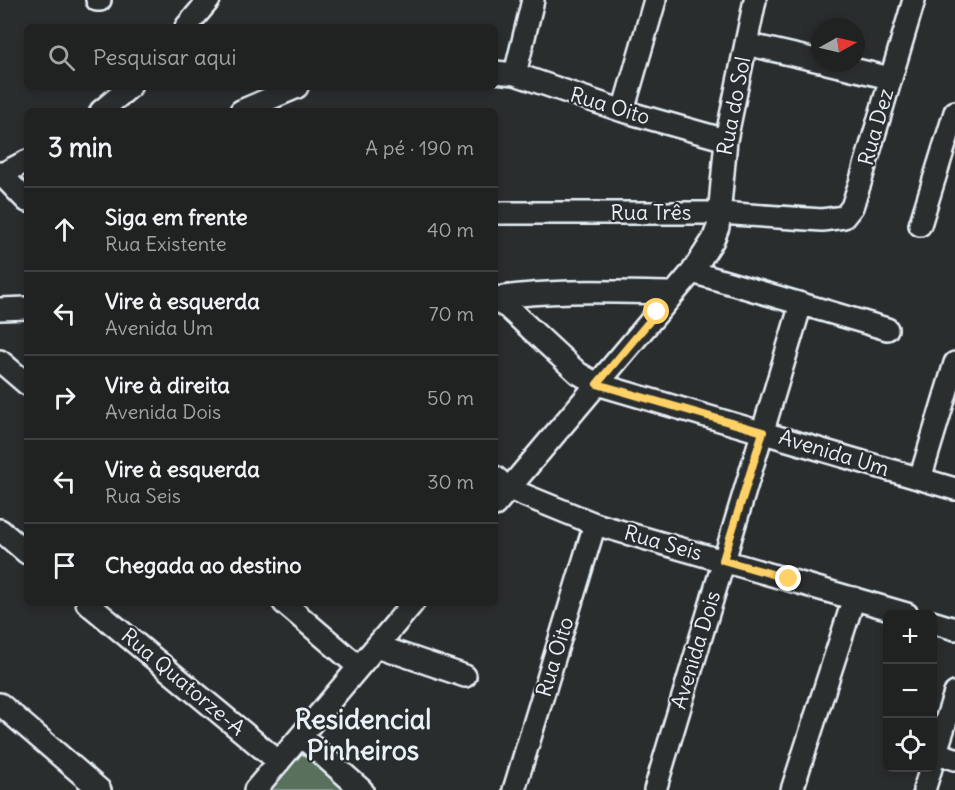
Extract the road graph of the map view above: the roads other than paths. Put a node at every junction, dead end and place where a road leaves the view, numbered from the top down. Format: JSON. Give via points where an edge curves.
{"nodes":[{"id":1,"x":209,"y":0,"type":"edge"},
{"id":2,"x":533,"y":0,"type":"edge"},
{"id":3,"x":655,"y":0,"type":"edge"},
{"id":4,"x":755,"y":0,"type":"edge"},
{"id":5,"x":914,"y":0,"type":"edge"},
{"id":6,"x":189,"y":24,"type":"edge"},
{"id":7,"x":746,"y":44,"type":"junction"},
{"id":8,"x":811,"y":59,"type":"edge"},
{"id":9,"x":865,"y":72,"type":"edge"},
{"id":10,"x":505,"y":73,"type":"edge"},
{"id":11,"x":890,"y":78,"type":"junction"},
{"id":12,"x":126,"y":90,"type":"edge"},
{"id":13,"x":290,"y":90,"type":"edge"},
{"id":14,"x":105,"y":108,"type":"edge"},
{"id":15,"x":248,"y":108,"type":"edge"},
{"id":16,"x":623,"y":111,"type":"junction"},
{"id":17,"x":955,"y":112,"type":"edge"},
{"id":18,"x":726,"y":140,"type":"junction"},
{"id":19,"x":24,"y":162,"type":"edge"},
{"id":20,"x":1,"y":174,"type":"edge"},
{"id":21,"x":24,"y":198,"type":"edge"},
{"id":22,"x":498,"y":213,"type":"edge"},
{"id":23,"x":720,"y":213,"type":"junction"},
{"id":24,"x":807,"y":219,"type":"joint"},
{"id":25,"x":920,"y":225,"type":"dead end"},
{"id":26,"x":692,"y":272,"type":"junction"},
{"id":27,"x":672,"y":293,"type":"junction"},
{"id":28,"x":498,"y":299,"type":"edge"},
{"id":29,"x":498,"y":302,"type":"edge"},
{"id":30,"x":801,"y":304,"type":"junction"},
{"id":31,"x":24,"y":308,"type":"edge"},
{"id":32,"x":0,"y":309,"type":"edge"},
{"id":33,"x":887,"y":329,"type":"dead end"},
{"id":34,"x":0,"y":361,"type":"edge"},
{"id":35,"x":955,"y":363,"type":"edge"},
{"id":36,"x":24,"y":381,"type":"edge"},
{"id":37,"x":597,"y":384,"type":"junction"},
{"id":38,"x":763,"y":432,"type":"junction"},
{"id":39,"x":920,"y":479,"type":"junction"},
{"id":40,"x":502,"y":483,"type":"edge"},
{"id":41,"x":955,"y":489,"type":"edge"},
{"id":42,"x":595,"y":524,"type":"junction"},
{"id":43,"x":0,"y":530,"type":"edge"},
{"id":44,"x":24,"y":550,"type":"edge"},
{"id":45,"x":723,"y":560,"type":"junction"},
{"id":46,"x":854,"y":598,"type":"junction"},
{"id":47,"x":91,"y":606,"type":"edge"},
{"id":48,"x":288,"y":606,"type":"edge"},
{"id":49,"x":410,"y":606,"type":"edge"},
{"id":50,"x":891,"y":610,"type":"edge"},
{"id":51,"x":937,"y":623,"type":"edge"},
{"id":52,"x":955,"y":629,"type":"edge"},
{"id":53,"x":377,"y":646,"type":"junction"},
{"id":54,"x":359,"y":667,"type":"junction"},
{"id":55,"x":465,"y":676,"type":"dead end"},
{"id":56,"x":955,"y":693,"type":"edge"},
{"id":57,"x":0,"y":704,"type":"edge"},
{"id":58,"x":301,"y":736,"type":"junction"},
{"id":59,"x":939,"y":761,"type":"edge"},
{"id":60,"x":279,"y":762,"type":"junction"},
{"id":61,"x":100,"y":790,"type":"edge"},
{"id":62,"x":255,"y":790,"type":"edge"},
{"id":63,"x":362,"y":790,"type":"edge"},
{"id":64,"x":514,"y":790,"type":"edge"},
{"id":65,"x":655,"y":790,"type":"edge"},
{"id":66,"x":792,"y":790,"type":"edge"},
{"id":67,"x":924,"y":790,"type":"edge"}],
"edges":[{"from":1,"to":6,"type":"street"},
{"from":2,"to":10,"type":"street"},
{"from":3,"to":16,"type":"street"},
{"from":4,"to":7,"type":"street","name":"Rua do Sol"},
{"from":5,"to":11,"type":"street","name":"Rua Dez"},
{"from":7,"to":8,"type":"street"},
{"from":7,"to":18,"type":"street","name":"Rua do Sol"},
{"from":9,"to":11,"type":"street"},
{"from":10,"to":16,"type":"street","name":"Rua Oito"},
{"from":11,"to":24,"type":"street","name":"Rua Dez","via":[[852,207],[844,217]]},
{"from":12,"to":14,"type":"street"},
{"from":13,"to":15,"type":"street"},
{"from":16,"to":18,"type":"street","name":"Rua Oito"},
{"from":17,"to":25,"type":"street"},
{"from":18,"to":23,"type":"street","name":"Rua do Sol"},
{"from":19,"to":20,"type":"street"},
{"from":20,"to":21,"type":"street"},
{"from":22,"to":23,"type":"street","name":"Rua Três"},
{"from":23,"to":24,"type":"street","name":"Rua Três"},
{"from":23,"to":26,"type":"street","name":"Rua do Sol","via":[[713,240]]},
{"from":26,"to":27,"type":"street","name":"Rua do Sol"},
{"from":26,"to":30,"type":"street"},
{"from":27,"to":28,"type":"street","via":[[574,291]]},
{"from":27,"to":37,"type":"street","name":"Rua do Sol"},
{"from":29,"to":37,"type":"street","name":"Avenida Um","via":[[578,373]]},
{"from":30,"to":33,"type":"street"},
{"from":30,"to":38,"type":"street","name":"Avenida Dois"},
{"from":31,"to":32,"type":"street"},
{"from":34,"to":36,"type":"street"},
{"from":35,"to":39,"type":"street"},
{"from":37,"to":38,"type":"street","name":"Avenida Um"},
{"from":37,"to":40,"type":"street","name":"Rua do Sol"},
{"from":38,"to":39,"type":"street","name":"Avenida Um"},
{"from":38,"to":45,"type":"street","name":"Avenida Dois"},
{"from":39,"to":41,"type":"street","name":"Avenida Um"},
{"from":40,"to":42,"type":"street","name":"Rua Seis"},
{"from":42,"to":45,"type":"street","name":"Rua Seis"},
{"from":42,"to":64,"type":"street","name":"Rua Oito"},
{"from":43,"to":44,"type":"street"},
{"from":45,"to":46,"type":"street","name":"Rua Seis"},
{"from":45,"to":65,"type":"street","name":"Avenida Dois"},
{"from":46,"to":50,"type":"street","name":"Rua Seis"},
{"from":46,"to":66,"type":"street"},
{"from":47,"to":60,"type":"street","name":"Rua Quatorze-A"},
{"from":48,"to":54,"type":"street"},
{"from":49,"to":53,"type":"street"},
{"from":51,"to":52,"type":"street"},
{"from":53,"to":54,"type":"street"},
{"from":53,"to":55,"type":"street"},
{"from":54,"to":58,"type":"street"},
{"from":56,"to":59,"type":"street"},
{"from":57,"to":61,"type":"street"},
{"from":58,"to":60,"type":"street"},
{"from":58,"to":63,"type":"street"},
{"from":59,"to":67,"type":"street"},
{"from":60,"to":62,"type":"street"}]}
